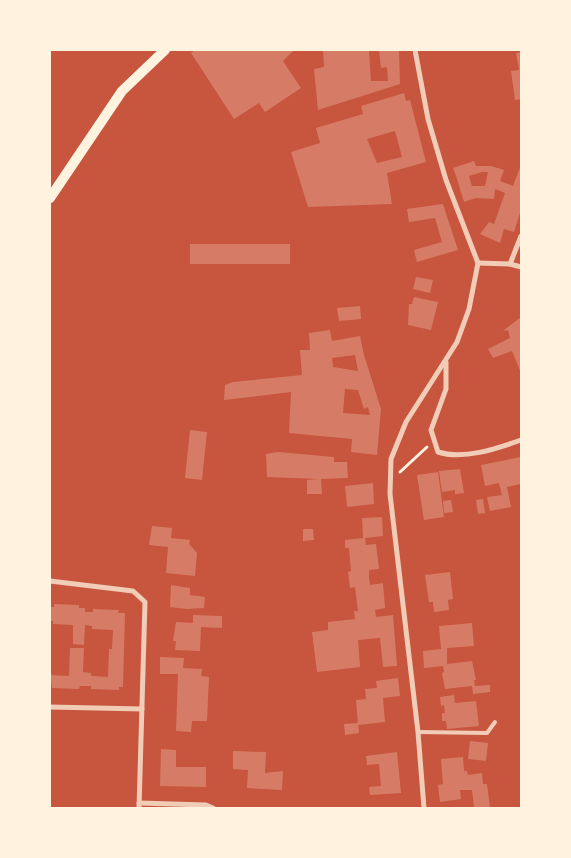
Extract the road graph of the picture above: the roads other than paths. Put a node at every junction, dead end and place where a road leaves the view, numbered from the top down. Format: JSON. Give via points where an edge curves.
{"nodes":[{"id":1,"x":165,"y":50,"type":"edge"},
{"id":2,"x":415,"y":50,"type":"edge"},
{"id":3,"x":50,"y":198,"type":"edge"},
{"id":4,"x":521,"y":236,"type":"edge"},
{"id":5,"x":478,"y":263,"type":"junction"},
{"id":6,"x":510,"y":264,"type":"junction"},
{"id":7,"x":521,"y":267,"type":"edge"},
{"id":8,"x":446,"y":362,"type":"junction"},
{"id":9,"x":521,"y":440,"type":"edge"},
{"id":10,"x":50,"y":580,"type":"edge"},
{"id":11,"x":50,"y":707,"type":"edge"},
{"id":12,"x":142,"y":709,"type":"junction"},
{"id":13,"x":495,"y":722,"type":"dead end"},
{"id":14,"x":418,"y":732,"type":"junction"},
{"id":15,"x":139,"y":806,"type":"edge"},
{"id":16,"x":213,"y":808,"type":"edge"},
{"id":17,"x":424,"y":808,"type":"edge"}],
"edges":[{"from":1,"to":3,"type":"main road","via":[[122,91]]},
{"from":2,"to":5,"type":"street","via":[[428,119],[446,180]]},
{"from":4,"to":6,"type":"street"},
{"from":5,"to":6,"type":"street"},
{"from":5,"to":8,"type":"street","via":[[469,309],[458,342]]},
{"from":6,"to":7,"type":"street"},
{"from":8,"to":9,"type":"street","via":[[446,389],[431,430],[438,452],[452,456],[503,447]]},
{"from":8,"to":14,"type":"street","via":[[406,422],[391,458],[390,494]]},
{"from":10,"to":12,"type":"street","via":[[133,591],[145,602]]},
{"from":11,"to":12,"type":"street"},
{"from":12,"to":15,"type":"street"},
{"from":13,"to":14,"type":"lane","via":[[486,733]]},
{"from":14,"to":17,"type":"street"},
{"from":15,"to":16,"type":"street","via":[[206,805]]}]}
